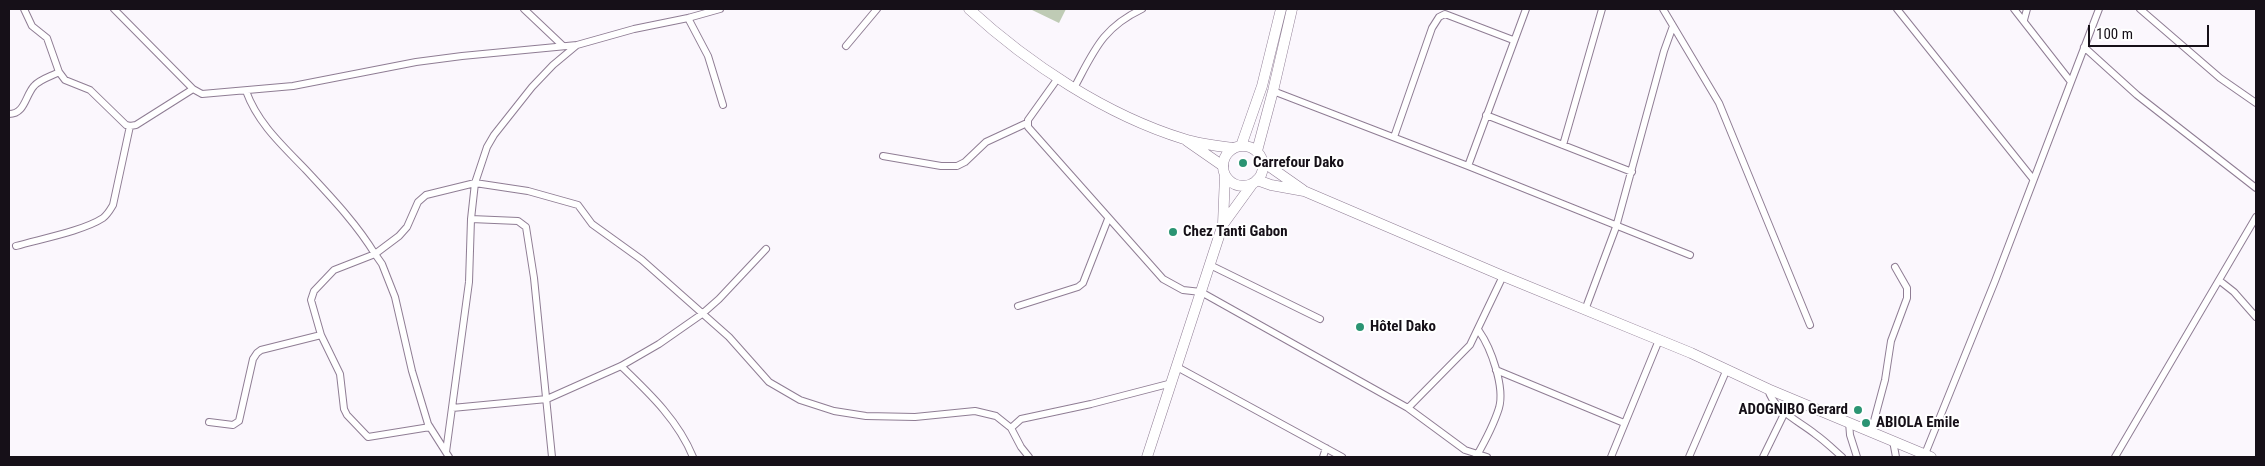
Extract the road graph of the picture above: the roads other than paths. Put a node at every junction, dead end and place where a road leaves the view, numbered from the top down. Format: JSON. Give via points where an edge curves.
{"nodes":[{"id":1,"x":24,"y":9,"type":"edge"},
{"id":2,"x":114,"y":9,"type":"edge"},
{"id":3,"x":524,"y":9,"type":"edge"},
{"id":4,"x":720,"y":9,"type":"edge"},
{"id":5,"x":877,"y":9,"type":"edge"},
{"id":6,"x":969,"y":9,"type":"edge"},
{"id":7,"x":1142,"y":9,"type":"edge"},
{"id":8,"x":1281,"y":9,"type":"edge"},
{"id":9,"x":1292,"y":9,"type":"edge"},
{"id":10,"x":1440,"y":9,"type":"edge"},
{"id":11,"x":1526,"y":9,"type":"edge"},
{"id":12,"x":1602,"y":9,"type":"edge"},
{"id":13,"x":1662,"y":9,"type":"edge"},
{"id":14,"x":1897,"y":9,"type":"edge"},
{"id":15,"x":2014,"y":9,"type":"edge"},
{"id":16,"x":2027,"y":9,"type":"edge"},
{"id":17,"x":2099,"y":9,"type":"edge"},
{"id":18,"x":2140,"y":9,"type":"edge"},
{"id":19,"x":1439,"y":17,"type":"junction"},
{"id":20,"x":688,"y":18,"type":"junction"},
{"id":21,"x":2024,"y":20,"type":"junction"},
{"id":22,"x":1673,"y":26,"type":"junction"},
{"id":23,"x":1513,"y":40,"type":"junction"},
{"id":24,"x":562,"y":45,"type":"junction"},
{"id":25,"x":578,"y":45,"type":"junction"},
{"id":26,"x":846,"y":46,"type":"dead end"},
{"id":27,"x":2084,"y":47,"type":"junction"},
{"id":28,"x":60,"y":72,"type":"junction"},
{"id":29,"x":1058,"y":78,"type":"junction"},
{"id":30,"x":2071,"y":82,"type":"junction"},
{"id":31,"x":1074,"y":88,"type":"junction"},
{"id":32,"x":193,"y":89,"type":"junction"},
{"id":33,"x":246,"y":91,"type":"junction"},
{"id":34,"x":1273,"y":91,"type":"junction"},
{"id":35,"x":2256,"y":103,"type":"edge"},
{"id":36,"x":723,"y":105,"type":"dead end"},
{"id":37,"x":9,"y":114,"type":"edge"},
{"id":38,"x":1486,"y":116,"type":"junction"},
{"id":39,"x":1027,"y":124,"type":"junction"},
{"id":40,"x":130,"y":126,"type":"junction"},
{"id":41,"x":1394,"y":137,"type":"junction"},
{"id":42,"x":1184,"y":139,"type":"junction"},
{"id":43,"x":1563,"y":145,"type":"junction"},
{"id":44,"x":1237,"y":147,"type":"junction"},
{"id":45,"x":1257,"y":151,"type":"junction"},
{"id":46,"x":883,"y":156,"type":"dead end"},
{"id":47,"x":1263,"y":162,"type":"junction"},
{"id":48,"x":1468,"y":166,"type":"junction"},
{"id":49,"x":1224,"y":171,"type":"junction"},
{"id":50,"x":1632,"y":172,"type":"junction"},
{"id":51,"x":2033,"y":179,"type":"junction"},
{"id":52,"x":1255,"y":182,"type":"junction"},
{"id":53,"x":475,"y":183,"type":"junction"},
{"id":54,"x":2256,"y":188,"type":"edge"},
{"id":55,"x":1304,"y":191,"type":"junction"},
{"id":56,"x":2256,"y":217,"type":"edge"},
{"id":57,"x":471,"y":219,"type":"junction"},
{"id":58,"x":1108,"y":219,"type":"junction"},
{"id":59,"x":1223,"y":224,"type":"junction"},
{"id":60,"x":1616,"y":227,"type":"junction"},
{"id":61,"x":16,"y":246,"type":"dead end"},
{"id":62,"x":766,"y":249,"type":"dead end"},
{"id":63,"x":375,"y":254,"type":"junction"},
{"id":64,"x":1690,"y":255,"type":"dead end"},
{"id":65,"x":1210,"y":265,"type":"junction"},
{"id":66,"x":1895,"y":267,"type":"dead end"},
{"id":67,"x":1503,"y":276,"type":"junction"},
{"id":68,"x":2220,"y":281,"type":"junction"},
{"id":69,"x":1201,"y":292,"type":"junction"},
{"id":70,"x":1018,"y":306,"type":"dead end"},
{"id":71,"x":1585,"y":310,"type":"junction"},
{"id":72,"x":702,"y":314,"type":"junction"},
{"id":73,"x":2256,"y":317,"type":"edge"},
{"id":74,"x":1320,"y":319,"type":"dead end"},
{"id":75,"x":1810,"y":325,"type":"dead end"},
{"id":76,"x":1479,"y":331,"type":"junction"},
{"id":77,"x":321,"y":335,"type":"junction"},
{"id":78,"x":1659,"y":340,"type":"junction"},
{"id":79,"x":621,"y":366,"type":"junction"},
{"id":80,"x":1177,"y":366,"type":"junction"},
{"id":81,"x":1496,"y":370,"type":"junction"},
{"id":82,"x":1726,"y":370,"type":"junction"},
{"id":83,"x":1172,"y":383,"type":"junction"},
{"id":84,"x":1768,"y":389,"type":"junction"},
{"id":85,"x":547,"y":399,"type":"junction"},
{"id":86,"x":452,"y":408,"type":"junction"},
{"id":87,"x":1408,"y":408,"type":"junction"},
{"id":88,"x":1785,"y":412,"type":"junction"},
{"id":89,"x":209,"y":422,"type":"dead end"},
{"id":90,"x":1850,"y":422,"type":"junction"},
{"id":91,"x":1624,"y":423,"type":"junction"},
{"id":92,"x":430,"y":427,"type":"junction"},
{"id":93,"x":1011,"y":428,"type":"junction"},
{"id":94,"x":1871,"y":432,"type":"junction"},
{"id":95,"x":1893,"y":441,"type":"junction"},
{"id":96,"x":1326,"y":448,"type":"junction"},
{"id":97,"x":448,"y":454,"type":"edge"},
{"id":98,"x":1477,"y":456,"type":"edge"},
{"id":99,"x":1928,"y":456,"type":"edge"},
{"id":100,"x":552,"y":457,"type":"edge"},
{"id":101,"x":692,"y":457,"type":"edge"},
{"id":102,"x":1029,"y":457,"type":"edge"},
{"id":103,"x":1147,"y":457,"type":"edge"},
{"id":104,"x":1323,"y":457,"type":"edge"},
{"id":105,"x":1342,"y":457,"type":"edge"},
{"id":106,"x":1487,"y":457,"type":"edge"},
{"id":107,"x":1611,"y":457,"type":"edge"},
{"id":108,"x":1689,"y":457,"type":"edge"},
{"id":109,"x":1763,"y":457,"type":"edge"},
{"id":110,"x":1842,"y":457,"type":"edge"},
{"id":111,"x":1856,"y":457,"type":"edge"},
{"id":112,"x":1896,"y":457,"type":"edge"},
{"id":113,"x":2115,"y":457,"type":"edge"}],
"edges":[{"from":1,"to":28,"type":"street","via":[[32,26],[48,38]]},
{"from":2,"to":32,"type":"street"},
{"from":3,"to":24,"type":"street"},
{"from":4,"to":20,"type":"street"},
{"from":5,"to":26,"type":"street"},
{"from":6,"to":29,"type":"main road"},
{"from":7,"to":31,"type":"street","via":[[1120,20],[1103,37]]},
{"from":8,"to":44,"type":"main road","via":[[1260,91]]},
{"from":9,"to":34,"type":"main road"},
{"from":10,"to":19,"type":"street"},
{"from":11,"to":23,"type":"street"},
{"from":12,"to":43,"type":"street"},
{"from":13,"to":22,"type":"street"},
{"from":14,"to":51,"type":"street"},
{"from":15,"to":21,"type":"street"},
{"from":16,"to":21,"type":"street"},
{"from":17,"to":27,"type":"street"},
{"from":18,"to":35,"type":"street","via":[[2220,78]]},
{"from":19,"to":23,"type":"street","via":[[1445,14]]},
{"from":19,"to":41,"type":"street","via":[[1432,28]]},
{"from":20,"to":25,"type":"street"},
{"from":20,"to":36,"type":"street","via":[[708,56]]},
{"from":21,"to":30,"type":"street"},
{"from":22,"to":50,"type":"street"},
{"from":22,"to":75,"type":"street","via":[[1719,103]]},
{"from":23,"to":38,"type":"street"},
{"from":24,"to":25,"type":"street"},
{"from":24,"to":33,"type":"street","via":[[416,62],[293,86]]},
{"from":25,"to":53,"type":"street","via":[[532,87],[494,135]]},
{"from":27,"to":30,"type":"street"},
{"from":27,"to":54,"type":"street","via":[[2137,95]]},
{"from":28,"to":37,"type":"street","via":[[38,83],[20,110]]},
{"from":28,"to":40,"type":"street","via":[[65,80],[90,90]]},
{"from":29,"to":31,"type":"main road"},
{"from":29,"to":39,"type":"street"},
{"from":30,"to":51,"type":"street"},
{"from":31,"to":42,"type":"main road","via":[[1133,120]]},
{"from":32,"to":33,"type":"street","via":[[202,94]]},
{"from":32,"to":40,"type":"street"},
{"from":33,"to":63,"type":"street","via":[[266,127],[343,210]]},
{"from":34,"to":41,"type":"street"},
{"from":34,"to":45,"type":"main road"},
{"from":38,"to":43,"type":"street"},
{"from":38,"to":48,"type":"street"},
{"from":39,"to":46,"type":"street","via":[[986,142],[957,166]]},
{"from":39,"to":58,"type":"street"},
{"from":40,"to":61,"type":"street","via":[[109,212],[85,226]]},
{"from":41,"to":48,"type":"street"},
{"from":42,"to":44,"type":"main road"},
{"from":42,"to":49,"type":"main road"},
{"from":43,"to":50,"type":"street"},
{"from":44,"to":45,"type":"main road","via":[[1251,147]]},
{"from":44,"to":49,"type":"main road","via":[[1226,155]]},
{"from":45,"to":47,"type":"main road"},
{"from":47,"to":52,"type":"main road","via":[[1262,173]]},
{"from":47,"to":55,"type":"main road"},
{"from":48,"to":60,"type":"street"},
{"from":49,"to":52,"type":"main road","via":[[1238,185]]},
{"from":49,"to":59,"type":"main road"},
{"from":50,"to":60,"type":"street"},
{"from":51,"to":99,"type":"street"},
{"from":52,"to":55,"type":"main road"},
{"from":52,"to":59,"type":"main road"},
{"from":53,"to":57,"type":"street"},
{"from":53,"to":63,"type":"street","via":[[420,198],[400,236]]},
{"from":53,"to":72,"type":"street","via":[[528,191],[578,205],[592,224],[642,260]]},
{"from":55,"to":67,"type":"main road"},
{"from":56,"to":68,"type":"street"},
{"from":57,"to":85,"type":"street","via":[[518,221],[526,227]]},
{"from":57,"to":86,"type":"street","via":[[469,282]]},
{"from":58,"to":69,"type":"street","via":[[1163,279],[1183,290]]},
{"from":58,"to":70,"type":"street","via":[[1083,283]]},
{"from":59,"to":65,"type":"main road"},
{"from":60,"to":64,"type":"street"},
{"from":60,"to":71,"type":"street"},
{"from":62,"to":72,"type":"street"},
{"from":63,"to":77,"type":"street","via":[[334,270],[314,291],[312,305]]},
{"from":63,"to":92,"type":"street","via":[[395,297],[412,371]]},
{"from":65,"to":69,"type":"main road"},
{"from":65,"to":74,"type":"street"},
{"from":66,"to":94,"type":"street","via":[[1907,288],[1907,298],[1891,341],[1885,380]]},
{"from":67,"to":71,"type":"main road"},
{"from":67,"to":76,"type":"street"},
{"from":68,"to":73,"type":"street"},
{"from":68,"to":113,"type":"street"},
{"from":69,"to":80,"type":"main road"},
{"from":69,"to":87,"type":"street"},
{"from":71,"to":78,"type":"main road"},
{"from":72,"to":79,"type":"street"},
{"from":72,"to":93,"type":"street","via":[[729,336],[769,382],[800,400],[834,411],[866,416],[914,417],[975,411],[996,416]]},
{"from":76,"to":81,"type":"street"},
{"from":76,"to":87,"type":"street","via":[[1464,353]]},
{"from":77,"to":89,"type":"street","via":[[260,350],[254,359],[239,421],[233,425]]},
{"from":77,"to":92,"type":"street","via":[[340,374],[347,415],[366,436]]},
{"from":78,"to":82,"type":"main road"},
{"from":78,"to":91,"type":"street"},
{"from":79,"to":85,"type":"street"},
{"from":79,"to":101,"type":"street","via":[[660,404]]},
{"from":80,"to":83,"type":"main road"},
{"from":80,"to":96,"type":"street"},
{"from":81,"to":91,"type":"street"},
{"from":81,"to":98,"type":"street","via":[[1499,407]]},
{"from":82,"to":84,"type":"main road"},
{"from":82,"to":108,"type":"street"},
{"from":83,"to":93,"type":"street","via":[[1021,419]]},
{"from":83,"to":103,"type":"main road"},
{"from":84,"to":88,"type":"street","via":[[1773,400]]},
{"from":84,"to":90,"type":"main road"},
{"from":85,"to":86,"type":"street"},
{"from":85,"to":100,"type":"street"},
{"from":86,"to":97,"type":"street"},
{"from":87,"to":98,"type":"street","via":[[1452,442]]},
{"from":88,"to":109,"type":"street"},
{"from":88,"to":110,"type":"street"},
{"from":90,"to":94,"type":"main road"},
{"from":90,"to":111,"type":"street"},
{"from":91,"to":107,"type":"street"},
{"from":92,"to":97,"type":"street"},
{"from":93,"to":102,"type":"street"},
{"from":94,"to":95,"type":"main road"},
{"from":95,"to":99,"type":"main road"},
{"from":95,"to":112,"type":"street"},
{"from":96,"to":104,"type":"street"},
{"from":96,"to":105,"type":"street"},
{"from":98,"to":106,"type":"street"}]}
